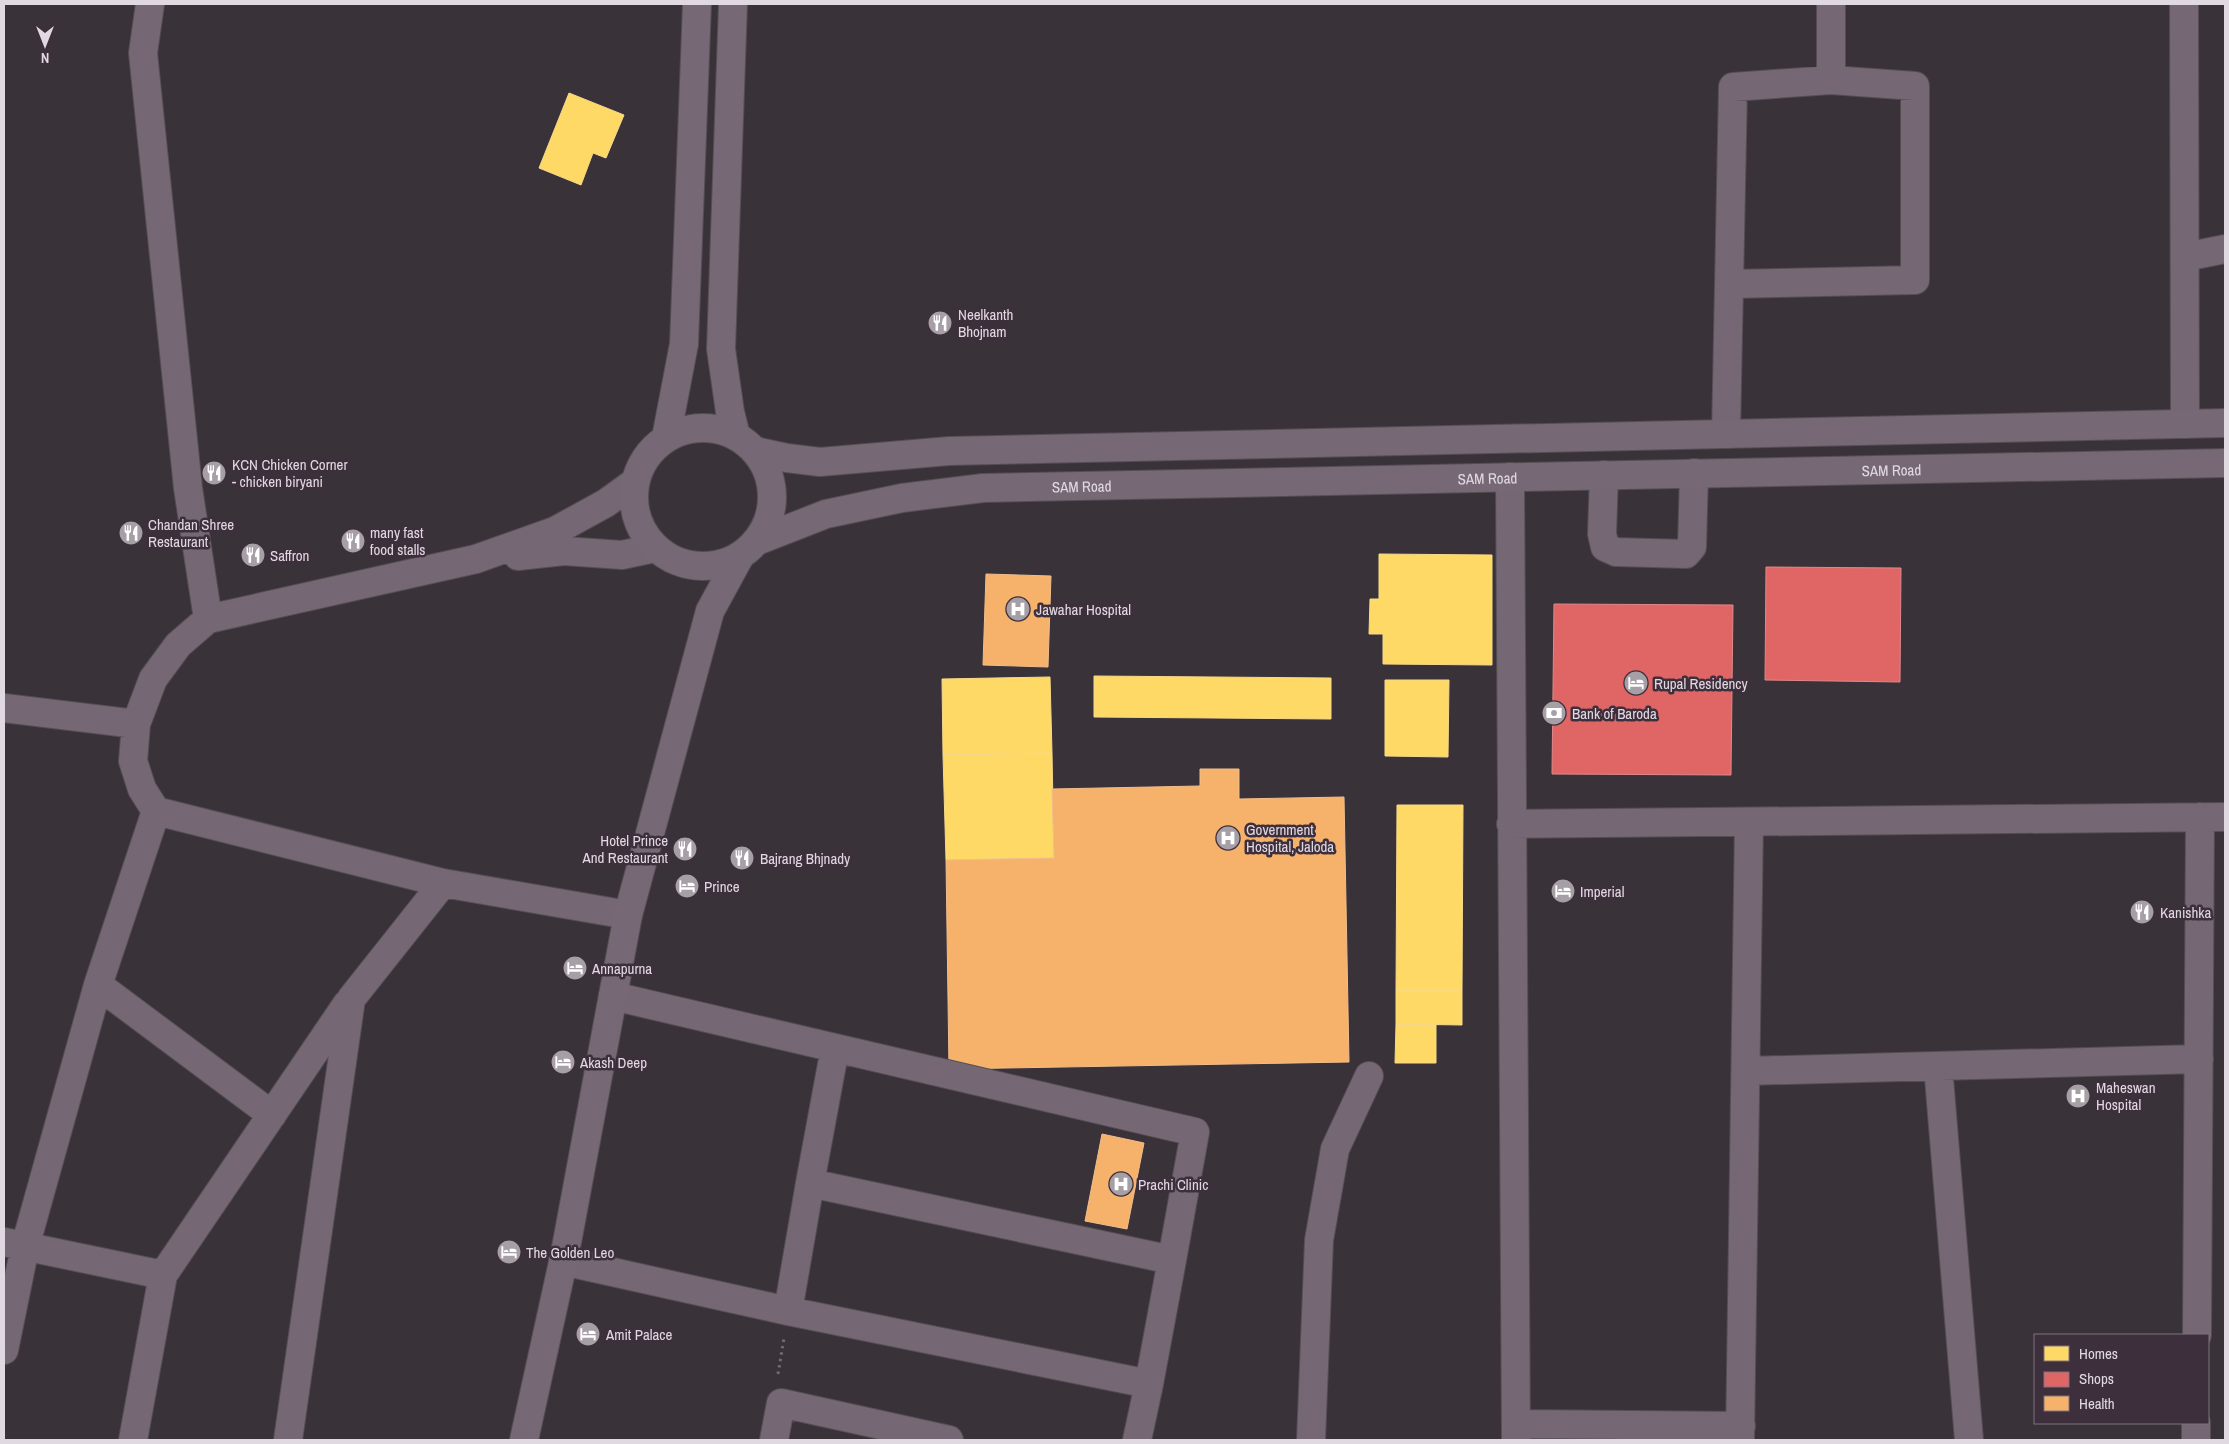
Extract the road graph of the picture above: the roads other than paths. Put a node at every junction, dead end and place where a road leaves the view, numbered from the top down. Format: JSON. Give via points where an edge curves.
{"nodes":[{"id":1,"x":150,"y":4,"type":"edge"},
{"id":2,"x":697,"y":4,"type":"edge"},
{"id":3,"x":733,"y":4,"type":"edge"},
{"id":4,"x":1831,"y":4,"type":"edge"},
{"id":5,"x":2184,"y":4,"type":"edge"},
{"id":6,"x":1831,"y":80,"type":"junction"},
{"id":7,"x":2225,"y":249,"type":"edge"},
{"id":8,"x":2185,"y":257,"type":"junction"},
{"id":9,"x":1729,"y":284,"type":"junction"},
{"id":10,"x":2225,"y":423,"type":"edge"},
{"id":11,"x":2185,"y":424,"type":"junction"},
{"id":12,"x":1726,"y":434,"type":"junction"},
{"id":13,"x":666,"y":438,"type":"junction"},
{"id":14,"x":746,"y":444,"type":"junction"},
{"id":15,"x":2225,"y":463,"type":"edge"},
{"id":16,"x":1694,"y":473,"type":"junction"},
{"id":17,"x":1604,"y":475,"type":"junction"},
{"id":18,"x":1510,"y":477,"type":"junction"},
{"id":19,"x":635,"y":482,"type":"junction"},
{"id":20,"x":655,"y":548,"type":"junction"},
{"id":21,"x":749,"y":548,"type":"junction"},
{"id":22,"x":476,"y":560,"type":"junction"},
{"id":23,"x":710,"y":611,"type":"junction"},
{"id":24,"x":208,"y":618,"type":"junction"},
{"id":25,"x":4,"y":708,"type":"edge"},
{"id":26,"x":136,"y":724,"type":"junction"},
{"id":27,"x":156,"y":811,"type":"junction"},
{"id":28,"x":2213,"y":817,"type":"edge"},
{"id":29,"x":1749,"y":822,"type":"junction"},
{"id":30,"x":1511,"y":824,"type":"junction"},
{"id":31,"x":443,"y":883,"type":"junction"},
{"id":32,"x":628,"y":915,"type":"junction"},
{"id":33,"x":98,"y":985,"type":"junction"},
{"id":34,"x":613,"y":996,"type":"junction"},
{"id":35,"x":351,"y":999,"type":"junction"},
{"id":36,"x":835,"y":1048,"type":"junction"},
{"id":37,"x":2199,"y":1060,"type":"junction"},
{"id":38,"x":1938,"y":1066,"type":"junction"},
{"id":39,"x":1746,"y":1071,"type":"junction"},
{"id":40,"x":1369,"y":1076,"type":"dead end"},
{"id":41,"x":272,"y":1115,"type":"junction"},
{"id":42,"x":810,"y":1183,"type":"junction"},
{"id":43,"x":15,"y":1245,"type":"edge"},
{"id":44,"x":1172,"y":1260,"type":"junction"},
{"id":45,"x":563,"y":1261,"type":"junction"},
{"id":46,"x":163,"y":1275,"type":"junction"},
{"id":47,"x":788,"y":1311,"type":"junction"},
{"id":48,"x":2197,"y":1334,"type":"edge"},
{"id":49,"x":4,"y":1350,"type":"edge"},
{"id":50,"x":1149,"y":1384,"type":"junction"},
{"id":51,"x":2196,"y":1424,"type":"edge"},
{"id":52,"x":1516,"y":1432,"type":"edge"},
{"id":53,"x":1740,"y":1433,"type":"edge"},
{"id":54,"x":133,"y":1440,"type":"edge"},
{"id":55,"x":288,"y":1440,"type":"edge"},
{"id":56,"x":524,"y":1440,"type":"edge"},
{"id":57,"x":774,"y":1440,"type":"edge"},
{"id":58,"x":949,"y":1440,"type":"edge"},
{"id":59,"x":1137,"y":1440,"type":"edge"},
{"id":60,"x":1311,"y":1440,"type":"edge"},
{"id":61,"x":1969,"y":1440,"type":"edge"},
{"id":62,"x":2196,"y":1440,"type":"edge"}],
"edges":[{"from":1,"to":24,"type":"street","via":[[143,53],[188,488]]},
{"from":2,"to":13,"type":"main road","via":[[684,344]]},
{"from":3,"to":14,"type":"main road","via":[[721,349],[730,412]]},
{"from":4,"to":6,"type":"street"},
{"from":5,"to":8,"type":"street"},
{"from":6,"to":9,"type":"street","via":[[1732,86]]},
{"from":6,"to":9,"type":"street","via":[[1915,86],[1915,280]]},
{"from":7,"to":8,"type":"street"},
{"from":8,"to":11,"type":"street"},
{"from":9,"to":12,"type":"street"},
{"from":10,"to":11,"type":"main road"},
{"from":11,"to":12,"type":"main road"},
{"from":12,"to":14,"type":"main road","via":[[949,451],[820,462],[787,458]]},
{"from":13,"to":14,"type":"main road","via":[[697,428],[717,429]]},
{"from":13,"to":19,"type":"main road","via":[[644,460]]},
{"from":14,"to":21,"type":"main road","via":[[766,467],[772,486],[767,524]]},
{"from":15,"to":16,"type":"main road","name":"SAM Road"},
{"from":16,"to":17,"type":"main road","name":"SAM Road"},
{"from":16,"to":17,"type":"street","via":[[1692,547],[1686,554],[1616,552],[1605,547],[1602,534]]},
{"from":17,"to":18,"type":"main road","name":"SAM Road"},
{"from":18,"to":21,"type":"main road","name":"SAM Road","via":[[983,488],[902,498],[826,514]]},
{"from":18,"to":30,"type":"street"},
{"from":19,"to":20,"type":"main road","via":[[633,506],[640,529]]},
{"from":19,"to":22,"type":"street","via":[[555,532]]},
{"from":20,"to":21,"type":"main road","via":[[697,566],[720,564]]},
{"from":20,"to":22,"type":"street","via":[[622,555],[564,552]]},
{"from":20,"to":23,"type":"main road","via":[[695,576],[705,590]]},
{"from":21,"to":23,"type":"main road"},
{"from":22,"to":24,"type":"street"},
{"from":23,"to":32,"type":"main road"},
{"from":24,"to":26,"type":"street","via":[[178,644],[153,679]]},
{"from":25,"to":26,"type":"street"},
{"from":26,"to":27,"type":"street","via":[[133,761],[142,789]]},
{"from":27,"to":31,"type":"street"},
{"from":27,"to":33,"type":"street"},
{"from":28,"to":29,"type":"street"},
{"from":28,"to":37,"type":"street"},
{"from":29,"to":30,"type":"street"},
{"from":29,"to":39,"type":"street"},
{"from":30,"to":52,"type":"street"},
{"from":31,"to":32,"type":"street"},
{"from":31,"to":35,"type":"street"},
{"from":32,"to":34,"type":"main road"},
{"from":33,"to":41,"type":"street"},
{"from":33,"to":43,"type":"street"},
{"from":34,"to":36,"type":"street"},
{"from":34,"to":45,"type":"main road"},
{"from":35,"to":41,"type":"street"},
{"from":35,"to":55,"type":"street"},
{"from":36,"to":42,"type":"street"},
{"from":36,"to":44,"type":"street","via":[[1195,1132]]},
{"from":37,"to":38,"type":"street"},
{"from":37,"to":48,"type":"street"},
{"from":38,"to":39,"type":"street"},
{"from":38,"to":61,"type":"street"},
{"from":39,"to":53,"type":"street"},
{"from":40,"to":60,"type":"street","via":[[1335,1149],[1319,1240]]},
{"from":41,"to":46,"type":"street"},
{"from":42,"to":44,"type":"street"},
{"from":42,"to":47,"type":"street"},
{"from":43,"to":46,"type":"street"},
{"from":43,"to":49,"type":"street"},
{"from":44,"to":50,"type":"street"},
{"from":45,"to":47,"type":"street"},
{"from":45,"to":56,"type":"main road"},
{"from":46,"to":54,"type":"street"},
{"from":47,"to":50,"type":"street"},
{"from":50,"to":59,"type":"street"},
{"from":51,"to":62,"type":"street"},
{"from":52,"to":53,"type":"street"},
{"from":57,"to":58,"type":"street","via":[[781,1403]]}]}
